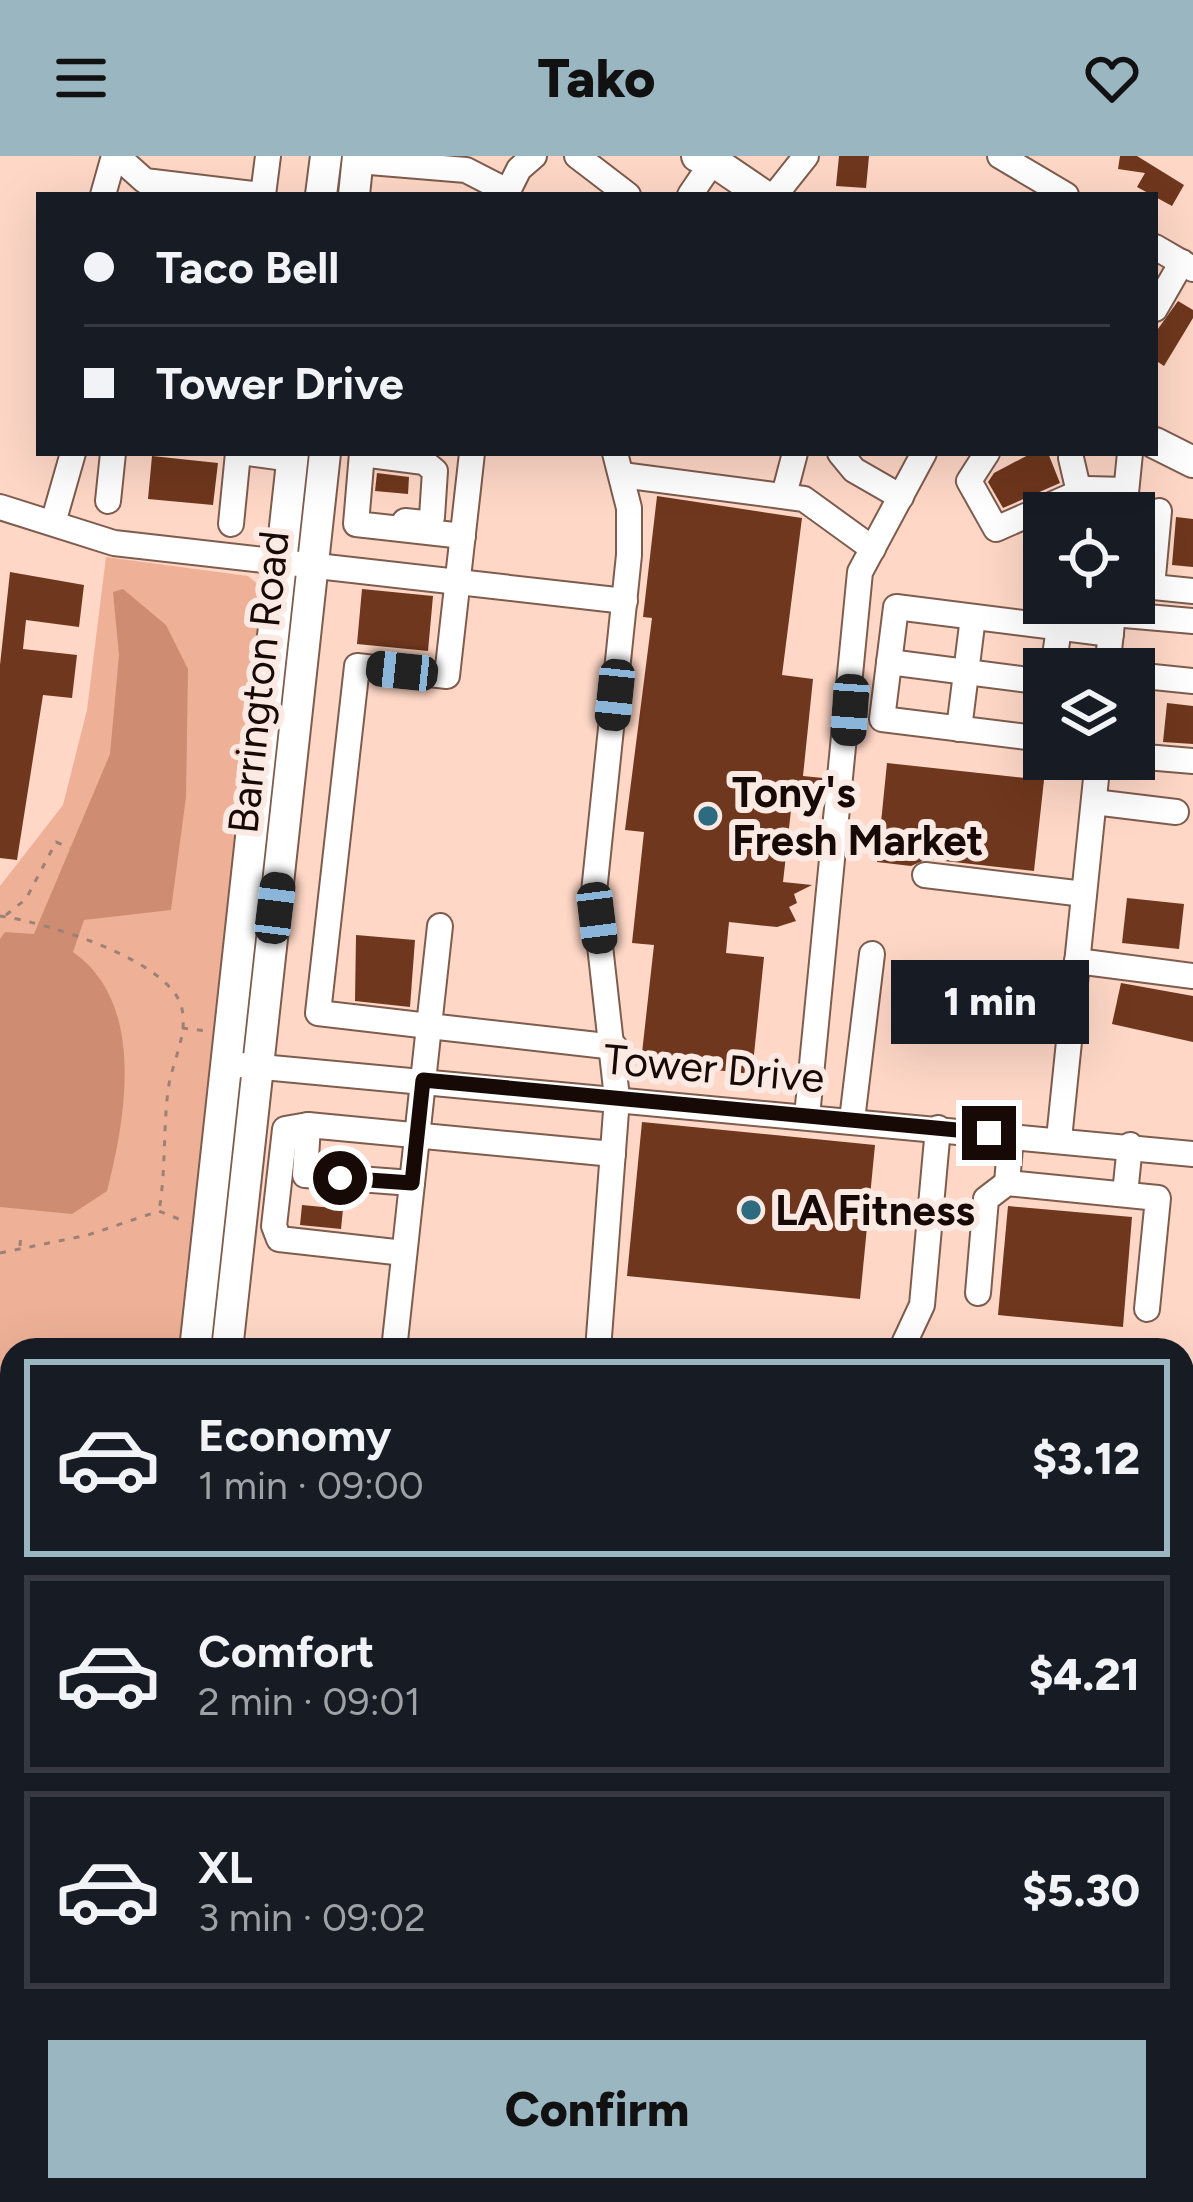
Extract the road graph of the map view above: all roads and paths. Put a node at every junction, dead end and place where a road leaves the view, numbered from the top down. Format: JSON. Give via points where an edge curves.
{"nodes":[{"id":1,"x":116,"y":156,"type":"edge"},
{"id":2,"x":268,"y":156,"type":"edge"},
{"id":3,"x":326,"y":156,"type":"edge"},
{"id":4,"x":534,"y":156,"type":"edge"},
{"id":5,"x":577,"y":156,"type":"edge"},
{"id":6,"x":806,"y":156,"type":"edge"},
{"id":7,"x":1000,"y":156,"type":"edge"},
{"id":8,"x":358,"y":159,"type":"edge"},
{"id":9,"x":468,"y":163,"type":"edge"},
{"id":10,"x":714,"y":168,"type":"edge"},
{"id":11,"x":142,"y":188,"type":"edge"},
{"id":12,"x":105,"y":192,"type":"edge"},
{"id":13,"x":211,"y":192,"type":"edge"},
{"id":14,"x":262,"y":192,"type":"edge"},
{"id":15,"x":322,"y":192,"type":"edge"},
{"id":16,"x":353,"y":192,"type":"edge"},
{"id":17,"x":506,"y":192,"type":"edge"},
{"id":18,"x":508,"y":192,"type":"edge"},
{"id":19,"x":624,"y":192,"type":"edge"},
{"id":20,"x":693,"y":192,"type":"edge"},
{"id":21,"x":758,"y":192,"type":"edge"},
{"id":22,"x":777,"y":192,"type":"edge"},
{"id":23,"x":1061,"y":192,"type":"edge"},
{"id":24,"x":1158,"y":249,"type":"edge"},
{"id":25,"x":1188,"y":266,"type":"edge"},
{"id":26,"x":1158,"y":305,"type":"edge"},
{"id":27,"x":1158,"y":444,"type":"edge"},
{"id":28,"x":72,"y":456,"type":"edge"},
{"id":29,"x":113,"y":456,"type":"edge"},
{"id":30,"x":238,"y":456,"type":"edge"},
{"id":31,"x":292,"y":456,"type":"edge"},
{"id":32,"x":324,"y":456,"type":"edge"},
{"id":33,"x":362,"y":456,"type":"edge"},
{"id":34,"x":383,"y":456,"type":"edge"},
{"id":35,"x":794,"y":456,"type":"edge"},
{"id":36,"x":842,"y":456,"type":"edge"},
{"id":37,"x":922,"y":456,"type":"edge"},
{"id":38,"x":985,"y":456,"type":"edge"},
{"id":39,"x":1070,"y":456,"type":"edge"},
{"id":40,"x":1130,"y":456,"type":"edge"},
{"id":41,"x":621,"y":459,"type":"edge"},
{"id":42,"x":453,"y":460,"type":"edge"},
{"id":43,"x":1193,"y":461,"type":"edge"},
{"id":44,"x":1079,"y":492,"type":"edge"},
{"id":45,"x":1126,"y":492,"type":"edge"},
{"id":46,"x":784,"y":495,"type":"junction"},
{"id":47,"x":901,"y":497,"type":"junction"},
{"id":48,"x":108,"y":501,"type":"dead end"},
{"id":49,"x":0,"y":507,"type":"edge"},
{"id":50,"x":1159,"y":511,"type":"dead end"},
{"id":51,"x":1023,"y":517,"type":"edge"},
{"id":52,"x":52,"y":523,"type":"junction"},
{"id":53,"x":231,"y":524,"type":"dead end"},
{"id":54,"x":388,"y":528,"type":"junction"},
{"id":55,"x":1155,"y":530,"type":"edge"},
{"id":56,"x":451,"y":535,"type":"junction"},
{"id":57,"x":873,"y":549,"type":"junction"},
{"id":58,"x":297,"y":566,"type":"junction"},
{"id":59,"x":458,"y":583,"type":"junction"},
{"id":60,"x":1155,"y":587,"type":"edge"},
{"id":61,"x":1193,"y":591,"type":"edge"},
{"id":62,"x":625,"y":602,"type":"junction"},
{"id":63,"x":973,"y":617,"type":"junction"},
{"id":64,"x":1155,"y":619,"type":"edge"},
{"id":65,"x":1193,"y":621,"type":"edge"},
{"id":66,"x":1079,"y":624,"type":"edge"},
{"id":67,"x":1059,"y":628,"type":"junction"},
{"id":68,"x":1056,"y":648,"type":"edge"},
{"id":69,"x":889,"y":662,"type":"junction"},
{"id":70,"x":966,"y":672,"type":"junction"},
{"id":71,"x":1155,"y":677,"type":"edge"},
{"id":72,"x":1023,"y":679,"type":"edge"},
{"id":73,"x":1193,"y":681,"type":"edge"},
{"id":74,"x":959,"y":728,"type":"junction"},
{"id":75,"x":1023,"y":737,"type":"edge"},
{"id":76,"x":1155,"y":758,"type":"edge"},
{"id":77,"x":1193,"y":761,"type":"edge"},
{"id":78,"x":1096,"y":780,"type":"edge"},
{"id":79,"x":1094,"y":802,"type":"junction"},
{"id":80,"x":1176,"y":812,"type":"dead end"},
{"id":81,"x":70,"y":848,"type":"dead end"},
{"id":82,"x":925,"y":875,"type":"dead end"},
{"id":83,"x":1084,"y":894,"type":"junction"},
{"id":84,"x":2,"y":916,"type":"edge"},
{"id":85,"x":440,"y":926,"type":"dead end"},
{"id":86,"x":872,"y":954,"type":"dead end"},
{"id":87,"x":1077,"y":961,"type":"junction"},
{"id":88,"x":1193,"y":976,"type":"edge"},
{"id":89,"x":429,"y":1026,"type":"junction"},
{"id":90,"x":182,"y":1028,"type":"junction"},
{"id":91,"x":218,"y":1032,"type":"dead end"},
{"id":92,"x":615,"y":1046,"type":"junction"},
{"id":93,"x":242,"y":1065,"type":"junction"},
{"id":94,"x":423,"y":1080,"type":"junction"},
{"id":95,"x":617,"y":1098,"type":"junction"},
{"id":96,"x":807,"y":1116,"type":"junction"},
{"id":97,"x":852,"y":1120,"type":"junction"},
{"id":98,"x":308,"y":1125,"type":"junction"},
{"id":99,"x":938,"y":1128,"type":"junction"},
{"id":100,"x":417,"y":1134,"type":"junction"},
{"id":101,"x":1011,"y":1135,"type":"junction"},
{"id":102,"x":1059,"y":1139,"type":"junction"},
{"id":103,"x":1130,"y":1145,"type":"junction"},
{"id":104,"x":613,"y":1154,"type":"junction"},
{"id":105,"x":1193,"y":1154,"type":"edge"},
{"id":106,"x":412,"y":1183,"type":"junction"},
{"id":107,"x":1007,"y":1183,"type":"junction"},
{"id":108,"x":1125,"y":1194,"type":"junction"},
{"id":109,"x":159,"y":1210,"type":"junction"},
{"id":110,"x":194,"y":1224,"type":"dead end"},
{"id":111,"x":21,"y":1232,"type":"dead end"},
{"id":112,"x":20,"y":1248,"type":"junction"},
{"id":113,"x":0,"y":1253,"type":"edge"},
{"id":114,"x":404,"y":1253,"type":"junction"},
{"id":115,"x":978,"y":1293,"type":"dead end"},
{"id":116,"x":1147,"y":1309,"type":"dead end"},
{"id":117,"x":198,"y":1338,"type":"edge"},
{"id":118,"x":228,"y":1338,"type":"edge"},
{"id":119,"x":395,"y":1338,"type":"edge"},
{"id":120,"x":599,"y":1338,"type":"edge"},
{"id":121,"x":907,"y":1338,"type":"edge"}],
"edges":[{"from":1,"to":11,"type":"street"},
{"from":1,"to":12,"type":"street"},
{"from":2,"to":14,"type":"street"},
{"from":3,"to":15,"type":"main road"},
{"from":4,"to":18,"type":"street"},
{"from":5,"to":19,"type":"street"},
{"from":6,"to":22,"type":"street"},
{"from":7,"to":23,"type":"street"},
{"from":8,"to":9,"type":"street"},
{"from":8,"to":16,"type":"main road"},
{"from":9,"to":17,"type":"street"},
{"from":10,"to":20,"type":"street"},
{"from":10,"to":21,"type":"main road"},
{"from":11,"to":13,"type":"street"},
{"from":24,"to":25,"type":"street"},
{"from":25,"to":26,"type":"street"},
{"from":27,"to":43,"type":"main road"},
{"from":28,"to":52,"type":"street"},
{"from":29,"to":48,"type":"street"},
{"from":30,"to":53,"type":"street"},
{"from":31,"to":58,"type":"main road","name":"Barrington Road"},
{"from":32,"to":58,"type":"main road","name":"Barrington Road"},
{"from":33,"to":54,"type":"street","via":[[356,524]]},
{"from":34,"to":54,"type":"street","via":[[435,471],[432,517],[395,520]]},
{"from":35,"to":46,"type":"street"},
{"from":36,"to":47,"type":"street"},
{"from":37,"to":47,"type":"street"},
{"from":38,"to":51,"type":"street","via":[[969,481],[996,529]]},
{"from":39,"to":44,"type":"street"},
{"from":40,"to":45,"type":"street"},
{"from":41,"to":46,"type":"street"},
{"from":41,"to":62,"type":"street","via":[[629,508]]},
{"from":42,"to":56,"type":"street"},
{"from":46,"to":57,"type":"street","via":[[804,499]]},
{"from":47,"to":57,"type":"street"},
{"from":49,"to":52,"type":"street"},
{"from":50,"to":55,"type":"street"},
{"from":52,"to":58,"type":"street","via":[[114,543]]},
{"from":54,"to":56,"type":"street"},
{"from":56,"to":59,"type":"street"},
{"from":57,"to":96,"type":"street","via":[[860,572]]},
{"from":58,"to":59,"type":"street"},
{"from":58,"to":93,"type":"main road","name":"Barrington Road"},
{"from":59,"to":62,"type":"street"},
{"from":59,"to":89,"type":"street","via":[[447,676],[357,666],[318,1013]]},
{"from":60,"to":61,"type":"street"},
{"from":62,"to":92,"type":"street","via":[[594,892]]},
{"from":63,"to":67,"type":"street"},
{"from":63,"to":69,"type":"street","via":[[896,607]]},
{"from":63,"to":70,"type":"street"},
{"from":64,"to":65,"type":"street"},
{"from":66,"to":67,"type":"street"},
{"from":67,"to":68,"type":"street"},
{"from":69,"to":70,"type":"street"},
{"from":69,"to":74,"type":"street","via":[[882,719]]},
{"from":70,"to":72,"type":"street"},
{"from":70,"to":74,"type":"street"},
{"from":71,"to":73,"type":"street"},
{"from":74,"to":75,"type":"street"},
{"from":76,"to":77,"type":"street"},
{"from":78,"to":79,"type":"street"},
{"from":79,"to":80,"type":"street"},
{"from":79,"to":83,"type":"street"},
{"from":81,"to":84,"type":"path","via":[[56,842],[26,899]]},
{"from":82,"to":83,"type":"street"},
{"from":83,"to":87,"type":"street"},
{"from":84,"to":90,"type":"path","via":[[157,971],[176,994]]},
{"from":85,"to":89,"type":"street"},
{"from":86,"to":97,"type":"street"},
{"from":87,"to":88,"type":"street"},
{"from":87,"to":102,"type":"street"},
{"from":89,"to":92,"type":"street"},
{"from":89,"to":94,"type":"street"},
{"from":90,"to":91,"type":"path"},
{"from":90,"to":109,"type":"path","via":[[168,1086]]},
{"from":92,"to":95,"type":"street"},
{"from":93,"to":94,"type":"street","name":"Tower Drive"},
{"from":93,"to":117,"type":"main road","name":"Barrington Road"},
{"from":93,"to":118,"type":"main road","name":"Barrington Road"},
{"from":94,"to":95,"type":"street","name":"Tower Drive"},
{"from":94,"to":100,"type":"street"},
{"from":95,"to":96,"type":"street","name":"Tower Drive"},
{"from":95,"to":104,"type":"street"},
{"from":96,"to":97,"type":"street","name":"Tower Drive"},
{"from":97,"to":99,"type":"street","name":"Tower Drive"},
{"from":98,"to":100,"type":"street"},
{"from":98,"to":106,"type":"street","via":[[305,1175]]},
{"from":98,"to":114,"type":"street","via":[[285,1129],[279,1239]]},
{"from":99,"to":101,"type":"street","name":"Tower Drive"},
{"from":99,"to":121,"type":"street","via":[[922,1305]]},
{"from":100,"to":104,"type":"street"},
{"from":100,"to":106,"type":"street"},
{"from":101,"to":102,"type":"street","name":"Tower Drive"},
{"from":101,"to":107,"type":"street"},
{"from":102,"to":103,"type":"street","name":"Tower Drive"},
{"from":103,"to":105,"type":"street","name":"Tower Drive"},
{"from":103,"to":108,"type":"street"},
{"from":104,"to":120,"type":"street"},
{"from":106,"to":114,"type":"street"},
{"from":107,"to":108,"type":"street"},
{"from":107,"to":115,"type":"street","via":[[986,1198]]},
{"from":108,"to":116,"type":"street","via":[[1158,1198]]},
{"from":109,"to":110,"type":"path"},
{"from":109,"to":112,"type":"path"},
{"from":111,"to":112,"type":"path"},
{"from":112,"to":113,"type":"path"},
{"from":114,"to":119,"type":"street"}]}
